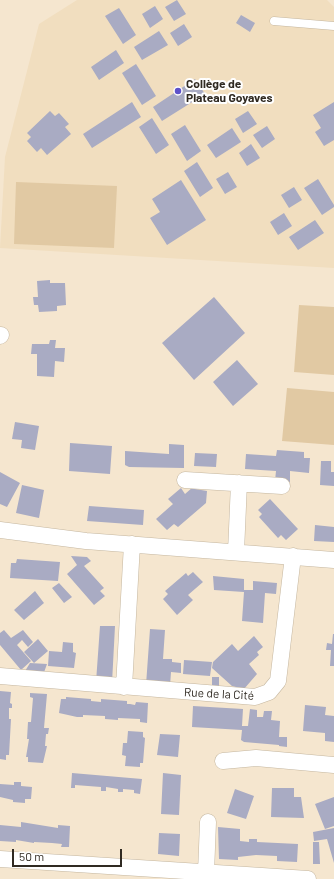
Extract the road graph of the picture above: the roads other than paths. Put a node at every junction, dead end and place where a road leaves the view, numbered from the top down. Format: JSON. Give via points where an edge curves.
{"nodes":[{"id":1,"x":274,"y":20,"type":"dead end"},
{"id":2,"x":334,"y":26,"type":"edge"},
{"id":3,"x":184,"y":480,"type":"dead end"},
{"id":4,"x":239,"y":483,"type":"junction"},
{"id":5,"x":282,"y":486,"type":"dead end"},
{"id":6,"x":0,"y":530,"type":"edge"},
{"id":7,"x":132,"y":544,"type":"junction"},
{"id":8,"x":236,"y":552,"type":"junction"},
{"id":9,"x":293,"y":556,"type":"junction"},
{"id":10,"x":334,"y":560,"type":"edge"},
{"id":11,"x":0,"y":676,"type":"edge"},
{"id":12,"x":124,"y":688,"type":"junction"},
{"id":13,"x":223,"y":761,"type":"dead end"},
{"id":14,"x":334,"y":765,"type":"edge"},
{"id":15,"x":208,"y":822,"type":"dead end"},
{"id":16,"x":0,"y":859,"type":"edge"},
{"id":17,"x":112,"y":873,"type":"edge"},
{"id":18,"x":206,"y":873,"type":"junction"},
{"id":19,"x":308,"y":879,"type":"edge"}],
"edges":[{"from":1,"to":2,"type":"lane"},
{"from":3,"to":4,"type":"street"},
{"from":4,"to":5,"type":"street"},
{"from":4,"to":8,"type":"street"},
{"from":6,"to":7,"type":"street"},
{"from":7,"to":8,"type":"street"},
{"from":7,"to":12,"type":"street"},
{"from":8,"to":9,"type":"street"},
{"from":9,"to":10,"type":"street"},
{"from":9,"to":12,"type":"street","name":"Rue de la Cité","via":[[278,681],[269,692],[255,697]]},
{"from":11,"to":12,"type":"street","name":"Rue de la Cité"},
{"from":13,"to":14,"type":"street","via":[[256,758]]},
{"from":15,"to":18,"type":"street"},
{"from":16,"to":17,"type":"street"},
{"from":17,"to":18,"type":"street"},
{"from":18,"to":19,"type":"street"}]}
